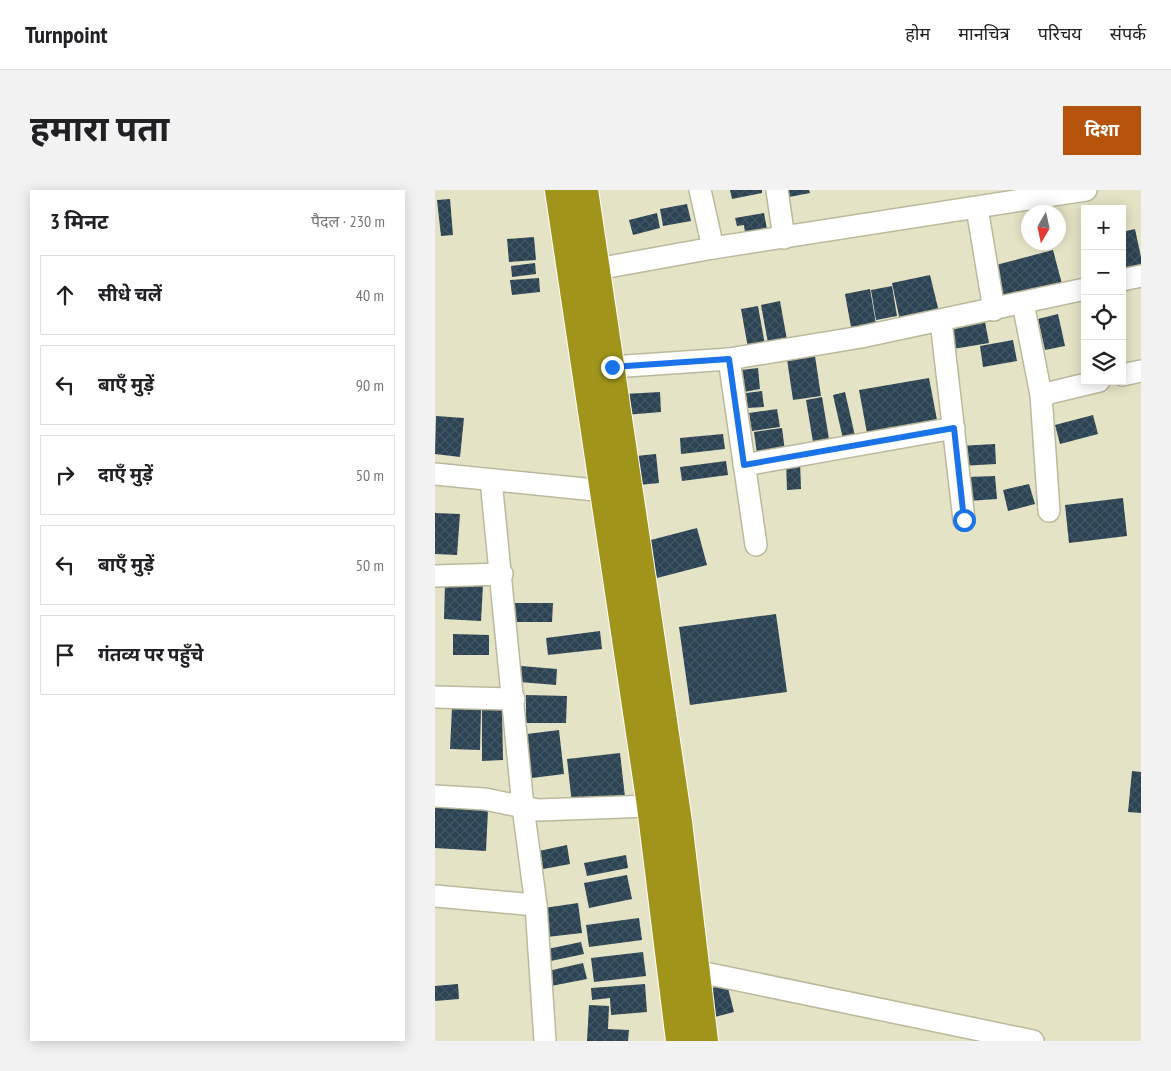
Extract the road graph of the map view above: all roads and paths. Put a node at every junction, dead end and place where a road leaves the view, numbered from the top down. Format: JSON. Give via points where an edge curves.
{"nodes":[{"id":1,"x":559,"y":190,"type":"edge"},
{"id":2,"x":584,"y":190,"type":"edge"},
{"id":3,"x":700,"y":190,"type":"edge"},
{"id":4,"x":777,"y":190,"type":"edge"},
{"id":5,"x":1085,"y":190,"type":"edge"},
{"id":6,"x":977,"y":208,"type":"junction"},
{"id":7,"x":784,"y":238,"type":"junction"},
{"id":8,"x":713,"y":248,"type":"junction"},
{"id":9,"x":597,"y":269,"type":"junction"},
{"id":10,"x":1141,"y":276,"type":"edge"},
{"id":11,"x":1126,"y":279,"type":"edge"},
{"id":12,"x":1081,"y":290,"type":"edge"},
{"id":13,"x":1023,"y":303,"type":"junction"},
{"id":14,"x":994,"y":310,"type":"junction"},
{"id":15,"x":941,"y":321,"type":"junction"},
{"id":16,"x":729,"y":359,"type":"junction"},
{"id":17,"x":612,"y":367,"type":"junction"},
{"id":18,"x":1141,"y":371,"type":"edge"},
{"id":19,"x":1126,"y":375,"type":"edge"},
{"id":20,"x":1082,"y":385,"type":"edge"},
{"id":21,"x":1041,"y":395,"type":"junction"},
{"id":22,"x":954,"y":428,"type":"junction"},
{"id":23,"x":744,"y":465,"type":"junction"},
{"id":24,"x":435,"y":474,"type":"edge"},
{"id":25,"x":491,"y":480,"type":"junction"},
{"id":26,"x":605,"y":491,"type":"junction"},
{"id":27,"x":1049,"y":511,"type":"dead end"},
{"id":28,"x":964,"y":520,"type":"dead end"},
{"id":29,"x":756,"y":545,"type":"dead end"},
{"id":30,"x":501,"y":574,"type":"junction"},
{"id":31,"x":435,"y":576,"type":"edge"},
{"id":32,"x":435,"y":697,"type":"edge"},
{"id":33,"x":514,"y":700,"type":"junction"},
{"id":34,"x":435,"y":796,"type":"edge"},
{"id":35,"x":651,"y":806,"type":"junction"},
{"id":36,"x":523,"y":807,"type":"junction"},
{"id":37,"x":435,"y":896,"type":"edge"},
{"id":38,"x":536,"y":905,"type":"junction"},
{"id":39,"x":695,"y":972,"type":"junction"},
{"id":40,"x":545,"y":1041,"type":"edge"},
{"id":41,"x":680,"y":1041,"type":"edge"},
{"id":42,"x":704,"y":1041,"type":"edge"},
{"id":43,"x":1033,"y":1041,"type":"edge"}],
"edges":[{"from":1,"to":26,"type":"highway"},
{"from":2,"to":9,"type":"highway"},
{"from":3,"to":8,"type":"street"},
{"from":4,"to":7,"type":"street"},
{"from":5,"to":6,"type":"street"},
{"from":6,"to":7,"type":"street"},
{"from":6,"to":14,"type":"street"},
{"from":7,"to":8,"type":"street"},
{"from":8,"to":9,"type":"street"},
{"from":9,"to":17,"type":"highway"},
{"from":10,"to":11,"type":"street"},
{"from":12,"to":13,"type":"street"},
{"from":13,"to":14,"type":"street"},
{"from":13,"to":21,"type":"street"},
{"from":14,"to":15,"type":"street"},
{"from":15,"to":16,"type":"street"},
{"from":15,"to":22,"type":"street"},
{"from":16,"to":17,"type":"street"},
{"from":16,"to":23,"type":"street"},
{"from":17,"to":39,"type":"highway","via":[[678,822]]},
{"from":18,"to":19,"type":"street"},
{"from":20,"to":21,"type":"street"},
{"from":21,"to":27,"type":"street"},
{"from":22,"to":23,"type":"street"},
{"from":22,"to":28,"type":"street"},
{"from":23,"to":29,"type":"street"},
{"from":24,"to":25,"type":"street"},
{"from":25,"to":26,"type":"street"},
{"from":25,"to":30,"type":"street"},
{"from":26,"to":35,"type":"highway"},
{"from":30,"to":31,"type":"street"},
{"from":30,"to":33,"type":"street"},
{"from":32,"to":33,"type":"street"},
{"from":33,"to":36,"type":"street"},
{"from":34,"to":36,"type":"street","via":[[485,799]]},
{"from":35,"to":36,"type":"street","via":[[538,810]]},
{"from":35,"to":41,"type":"highway"},
{"from":36,"to":38,"type":"street"},
{"from":37,"to":38,"type":"street"},
{"from":38,"to":40,"type":"street"},
{"from":39,"to":42,"type":"highway"},
{"from":39,"to":43,"type":"street"}]}
